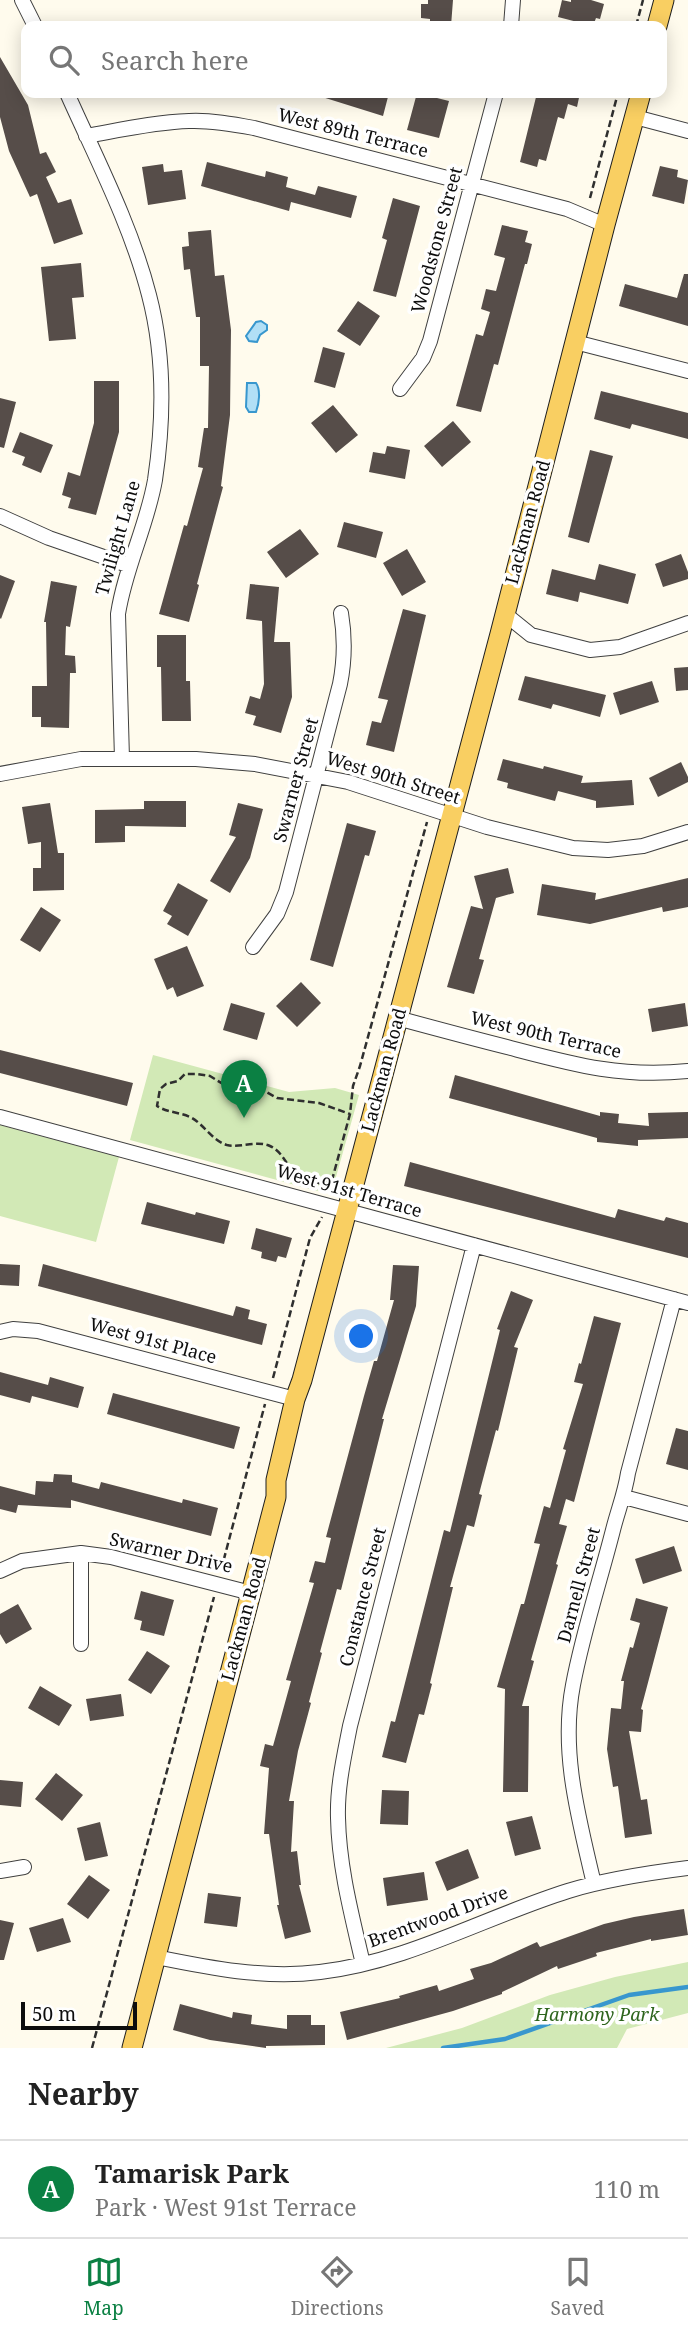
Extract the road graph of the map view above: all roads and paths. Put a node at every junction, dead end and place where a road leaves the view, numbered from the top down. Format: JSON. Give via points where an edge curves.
{"nodes":[{"id":1,"x":22,"y":0,"type":"edge"},
{"id":2,"x":513,"y":0,"type":"edge"},
{"id":3,"x":643,"y":0,"type":"edge"},
{"id":4,"x":664,"y":0,"type":"edge"},
{"id":5,"x":32,"y":21,"type":"edge"},
{"id":6,"x":511,"y":21,"type":"edge"},
{"id":7,"x":637,"y":21,"type":"edge"},
{"id":8,"x":658,"y":21,"type":"edge"},
{"id":9,"x":68,"y":98,"type":"edge"},
{"id":10,"x":495,"y":98,"type":"edge"},
{"id":11,"x":617,"y":98,"type":"edge"},
{"id":12,"x":640,"y":98,"type":"edge"},
{"id":13,"x":635,"y":117,"type":"junction"},
{"id":14,"x":688,"y":131,"type":"edge"},
{"id":15,"x":86,"y":136,"type":"junction"},
{"id":16,"x":472,"y":184,"type":"junction"},
{"id":17,"x":590,"y":198,"type":"dead end"},
{"id":18,"x":605,"y":225,"type":"junction"},
{"id":19,"x":575,"y":342,"type":"junction"},
{"id":20,"x":688,"y":371,"type":"edge"},
{"id":21,"x":400,"y":389,"type":"dead end"},
{"id":22,"x":0,"y":516,"type":"edge"},
{"id":23,"x":130,"y":566,"type":"junction"},
{"id":24,"x":341,"y":613,"type":"dead end"},
{"id":25,"x":505,"y":614,"type":"junction"},
{"id":26,"x":688,"y":624,"type":"edge"},
{"id":27,"x":122,"y":759,"type":"junction"},
{"id":28,"x":0,"y":774,"type":"edge"},
{"id":29,"x":317,"y":775,"type":"junction"},
{"id":30,"x":451,"y":815,"type":"junction"},
{"id":31,"x":426,"y":822,"type":"dead end"},
{"id":32,"x":688,"y":832,"type":"edge"},
{"id":33,"x":253,"y":947,"type":"dead end"},
{"id":34,"x":397,"y":1018,"type":"junction"},
{"id":35,"x":688,"y":1071,"type":"edge"},
{"id":36,"x":350,"y":1114,"type":"junction"},
{"id":37,"x":0,"y":1117,"type":"edge"},
{"id":38,"x":347,"y":1210,"type":"junction"},
{"id":39,"x":322,"y":1217,"type":"dead end"},
{"id":40,"x":474,"y":1245,"type":"junction"},
{"id":41,"x":681,"y":1301,"type":"edge"},
{"id":42,"x":0,"y":1332,"type":"edge"},
{"id":43,"x":269,"y":1392,"type":"junction"},
{"id":44,"x":295,"y":1399,"type":"junction"},
{"id":45,"x":624,"y":1497,"type":"junction"},
{"id":46,"x":688,"y":1514,"type":"edge"},
{"id":47,"x":81,"y":1553,"type":"junction"},
{"id":48,"x":0,"y":1571,"type":"edge"},
{"id":49,"x":217,"y":1584,"type":"junction"},
{"id":50,"x":251,"y":1592,"type":"junction"},
{"id":51,"x":82,"y":1644,"type":"dead end"},
{"id":52,"x":23,"y":1867,"type":"dead end"},
{"id":53,"x":688,"y":1868,"type":"edge"},
{"id":54,"x":0,"y":1871,"type":"edge"},
{"id":55,"x":594,"y":1884,"type":"junction"},
{"id":56,"x":156,"y":1956,"type":"junction"},
{"id":57,"x":363,"y":1964,"type":"junction"},
{"id":58,"x":92,"y":2048,"type":"edge"},
{"id":59,"x":132,"y":2048,"type":"edge"}],
"edges":[{"from":1,"to":5,"type":"street"},
{"from":2,"to":6,"type":"street"},
{"from":3,"to":7,"type":"path"},
{"from":4,"to":8,"type":"main road"},
{"from":9,"to":15,"type":"street","name":"Twilight Lane"},
{"from":10,"to":16,"type":"street","name":"Woodstone Street"},
{"from":11,"to":17,"type":"path"},
{"from":12,"to":13,"type":"main road","name":"Lackman Road"},
{"from":13,"to":14,"type":"street"},
{"from":13,"to":18,"type":"main road","name":"Lackman Road"},
{"from":15,"to":16,"type":"street","name":"West 89th Terrace","via":[[156,124],[224,122]]},
{"from":15,"to":23,"type":"street","name":"Twilight Lane","via":[[137,258],[158,338],[162,384],[159,447],[146,520]]},
{"from":16,"to":18,"type":"street","name":"West 89th Terrace","via":[[567,209]]},
{"from":16,"to":21,"type":"street","name":"Woodstone Street","via":[[430,341]]},
{"from":18,"to":19,"type":"main road","name":"Lackman Road"},
{"from":19,"to":20,"type":"street"},
{"from":19,"to":25,"type":"main road","name":"Lackman Road"},
{"from":22,"to":23,"type":"street"},
{"from":23,"to":27,"type":"street","name":"Twilight Lane","via":[[118,614]]},
{"from":24,"to":29,"type":"street","name":"Swarner Street","via":[[344,663]]},
{"from":25,"to":26,"type":"street","via":[[531,635],[590,650],[620,647]]},
{"from":25,"to":30,"type":"main road","name":"Lackman Road"},
{"from":27,"to":28,"type":"street","name":"West 90th Street","via":[[81,759]]},
{"from":27,"to":29,"type":"street","name":"West 90th Street","via":[[220,761]]},
{"from":29,"to":30,"type":"street","name":"West 90th Street"},
{"from":29,"to":33,"type":"street","name":"Swarner Street","via":[[286,892],[277,914]]},
{"from":30,"to":32,"type":"street","name":"West 90th Street","via":[[573,848],[643,846]]},
{"from":30,"to":34,"type":"main road","name":"Lackman Road"},
{"from":31,"to":36,"type":"path","via":[[353,1086]]},
{"from":34,"to":35,"type":"street","name":"West 90th Terrace","via":[[584,1067],[621,1073]]},
{"from":34,"to":38,"type":"main road","name":"Lackman Road"},
{"from":36,"to":36,"type":"path","via":[[331,1184],[297,1177],[270,1146],[228,1145],[193,1119],[156,1106],[166,1084],[197,1073],[241,1089],[259,1088],[277,1098]]},
{"from":37,"to":38,"type":"street","name":"West 91st Terrace"},
{"from":38,"to":40,"type":"street","name":"West 91st Terrace"},
{"from":38,"to":44,"type":"main road","name":"Lackman Road"},
{"from":39,"to":43,"type":"path","via":[[310,1238]]},
{"from":40,"to":41,"type":"street","name":"West 91st Terrace"},
{"from":40,"to":57,"type":"street","name":"Constance Street","via":[[340,1772],[342,1862]]},
{"from":41,"to":45,"type":"street","name":"Darnell Street"},
{"from":42,"to":43,"type":"street","name":"West 91st Place","via":[[38,1331]]},
{"from":43,"to":44,"type":"street","name":"West 91st Place"},
{"from":43,"to":49,"type":"path"},
{"from":44,"to":50,"type":"main road","name":"Lackman Road"},
{"from":45,"to":46,"type":"street"},
{"from":45,"to":55,"type":"street","name":"Darnell Street","via":[[580,1654],[569,1719],[573,1788]]},
{"from":47,"to":48,"type":"street","name":"Swarner Drive","via":[[22,1562]]},
{"from":47,"to":49,"type":"street","name":"Swarner Drive"},
{"from":47,"to":51,"type":"street"},
{"from":49,"to":50,"type":"street","name":"Swarner Drive"},
{"from":49,"to":58,"type":"path"},
{"from":50,"to":56,"type":"main road","name":"Lackman Road"},
{"from":52,"to":54,"type":"street"},
{"from":53,"to":55,"type":"street","name":"Brentwood Drive"},
{"from":55,"to":57,"type":"street","name":"Brentwood Drive"},
{"from":56,"to":57,"type":"street","name":"Brentwood Drive","via":[[244,1973],[320,1972]]},
{"from":56,"to":59,"type":"main road","name":"Lackman Road"}]}
